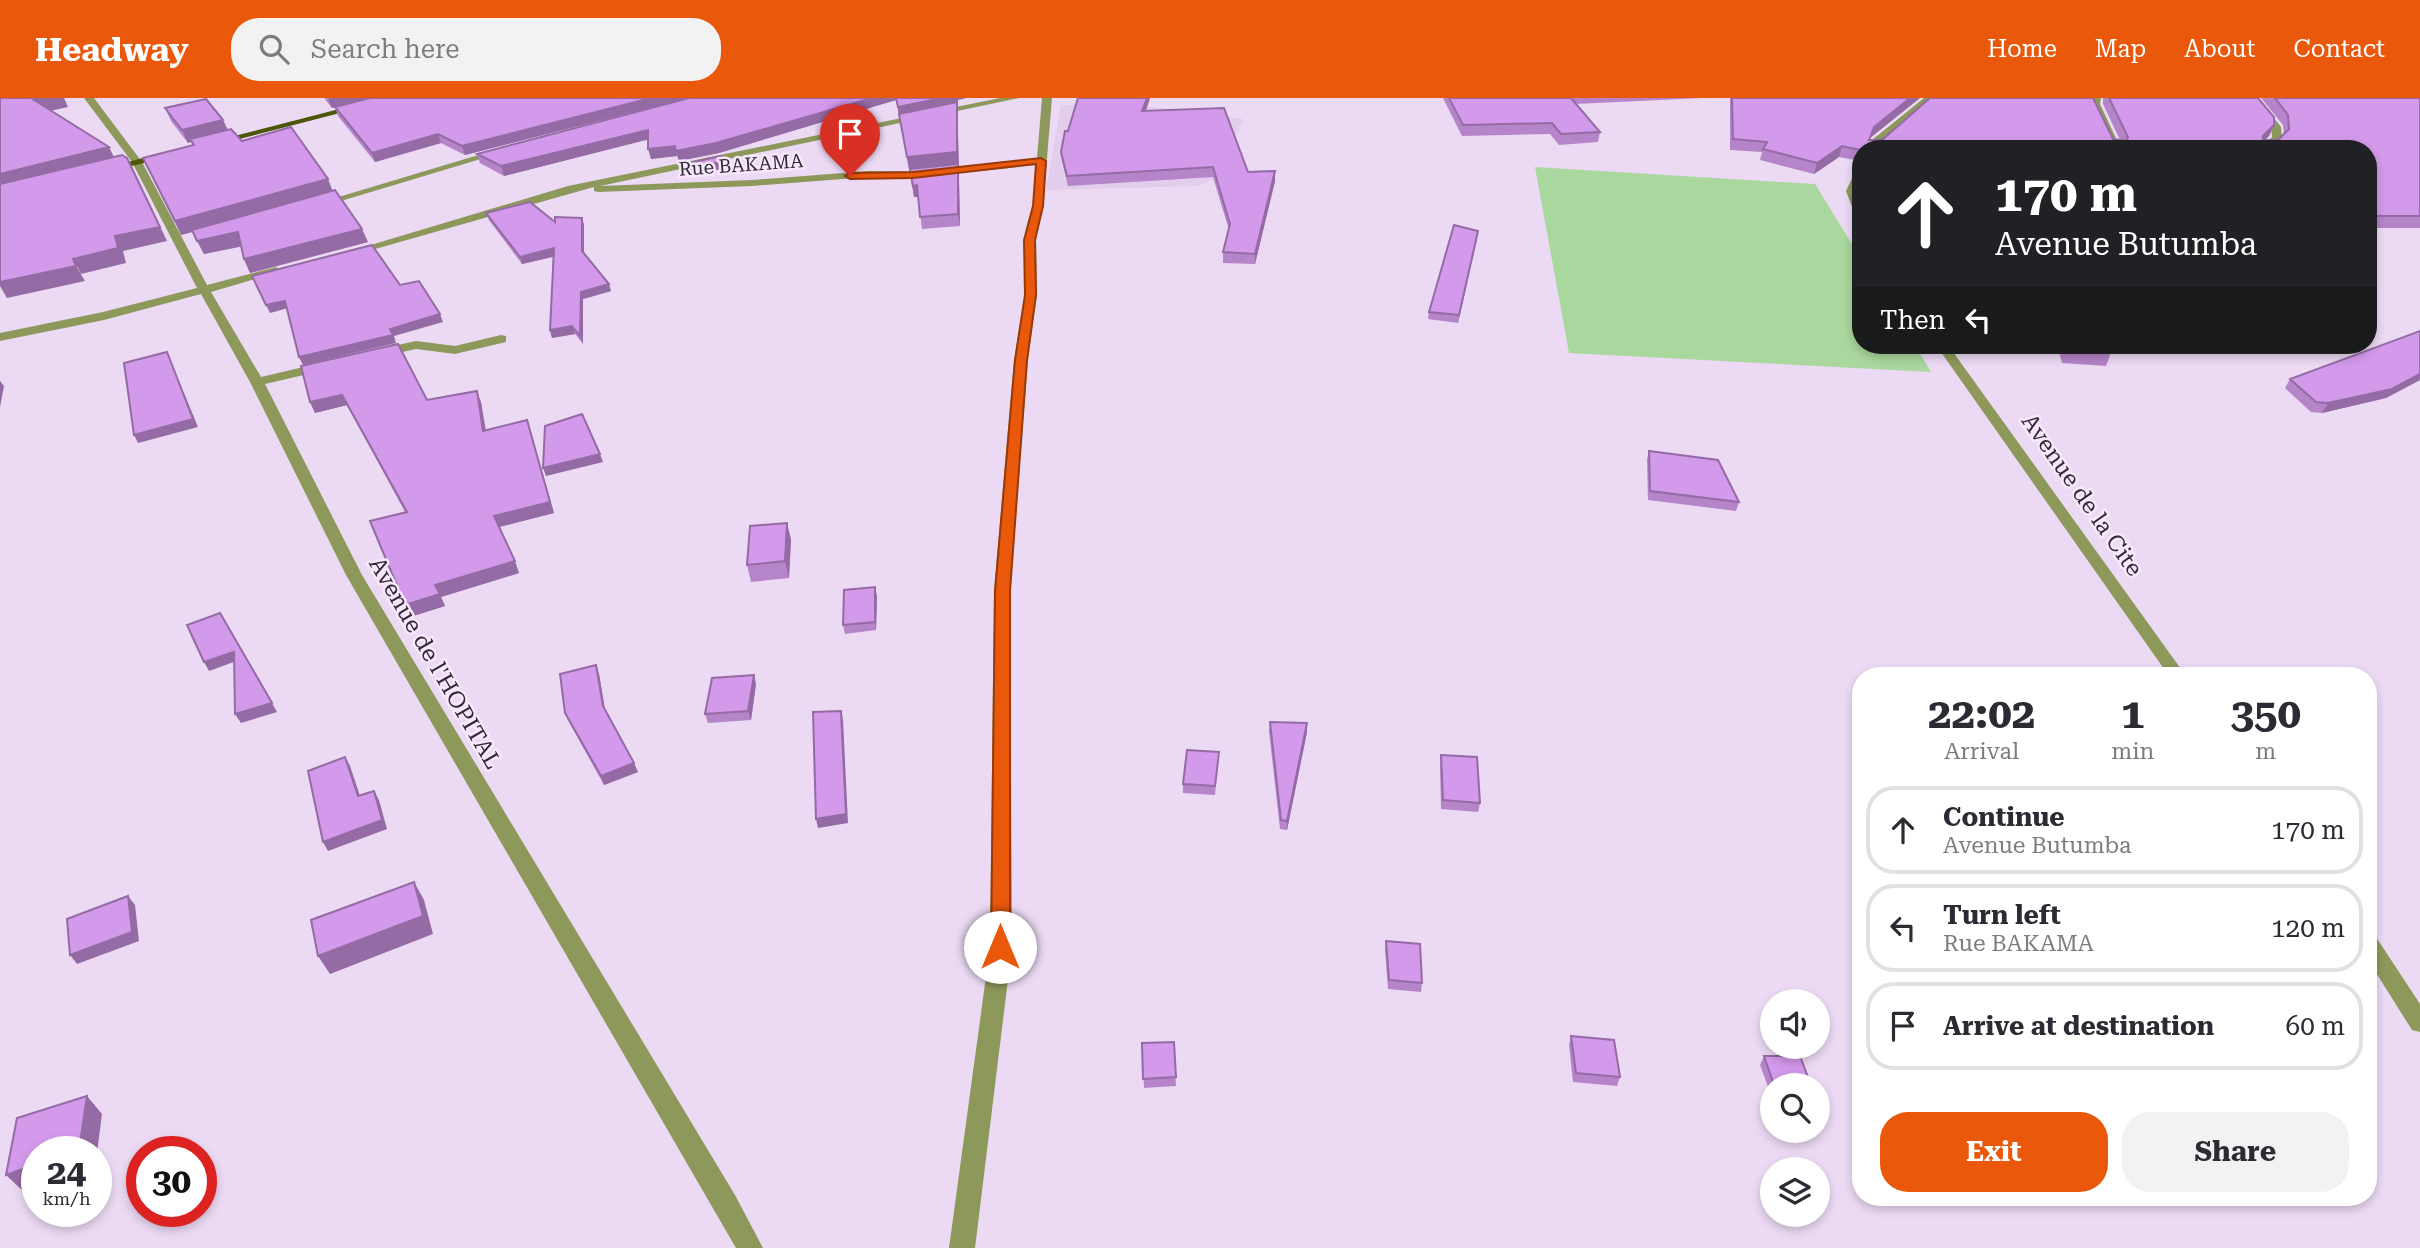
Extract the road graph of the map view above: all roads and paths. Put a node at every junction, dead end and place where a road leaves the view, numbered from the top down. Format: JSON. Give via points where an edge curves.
{"nodes":[{"id":1,"x":89,"y":98,"type":"edge"},
{"id":2,"x":393,"y":98,"type":"edge"},
{"id":3,"x":1014,"y":98,"type":"edge"},
{"id":4,"x":1047,"y":98,"type":"edge"},
{"id":5,"x":1930,"y":98,"type":"edge"},
{"id":6,"x":2096,"y":98,"type":"edge"},
{"id":7,"x":2253,"y":98,"type":"edge"},
{"id":8,"x":1878,"y":140,"type":"edge"},
{"id":9,"x":2112,"y":140,"type":"edge"},
{"id":10,"x":2275,"y":140,"type":"edge"},
{"id":11,"x":204,"y":145,"type":"edge"},
{"id":12,"x":509,"y":150,"type":"edge"},
{"id":13,"x":177,"y":152,"type":"edge"},
{"id":14,"x":1041,"y":161,"type":"junction"},
{"id":15,"x":137,"y":162,"type":"junction"},
{"id":16,"x":100,"y":171,"type":"edge"},
{"id":17,"x":568,"y":189,"type":"junction"},
{"id":18,"x":304,"y":209,"type":"edge"},
{"id":19,"x":337,"y":256,"type":"edge"},
{"id":20,"x":288,"y":268,"type":"edge"},
{"id":21,"x":204,"y":290,"type":"junction"},
{"id":22,"x":0,"y":337,"type":"edge"},
{"id":23,"x":501,"y":339,"type":"dead end"},
{"id":24,"x":1948,"y":354,"type":"edge"},
{"id":25,"x":363,"y":357,"type":"edge"},
{"id":26,"x":336,"y":363,"type":"edge"},
{"id":27,"x":257,"y":382,"type":"junction"},
{"id":28,"x":2172,"y":667,"type":"edge"},
{"id":29,"x":2377,"y":957,"type":"edge"},
{"id":30,"x":2420,"y":1023,"type":"edge"},
{"id":31,"x":750,"y":1248,"type":"edge"},
{"id":32,"x":962,"y":1248,"type":"edge"}],
"edges":[{"from":1,"to":15,"type":"street","name":"Avenue de l'HOPITAL"},
{"from":2,"to":11,"type":"main road"},
{"from":3,"to":17,"type":"street"},
{"from":4,"to":14,"type":"street"},
{"from":5,"to":8,"type":"street"},
{"from":6,"to":9,"type":"street"},
{"from":7,"to":10,"type":"street","via":[[2276,127]]},
{"from":12,"to":18,"type":"street"},
{"from":13,"to":15,"type":"main road"},
{"from":14,"to":17,"type":"street","name":"Rue BAKAMA","via":[[913,175]]},
{"from":14,"to":32,"type":"street","via":[[1030,240],[1031,295],[1021,360],[1002,591],[1000,947]]},
{"from":15,"to":16,"type":"main road"},
{"from":15,"to":21,"type":"street","name":"Avenue de l'HOPITAL","via":[[183,241]]},
{"from":17,"to":19,"type":"street"},
{"from":20,"to":21,"type":"street"},
{"from":21,"to":22,"type":"street"},
{"from":21,"to":27,"type":"street","name":"Avenue de l'HOPITAL"},
{"from":23,"to":25,"type":"street","via":[[455,350],[416,345]]},
{"from":24,"to":28,"type":"street","name":"Avenue de la Cite"},
{"from":26,"to":27,"type":"street"},
{"from":27,"to":31,"type":"street","name":"Avenue de l'HOPITAL","via":[[354,575]]},
{"from":29,"to":30,"type":"street"}]}
